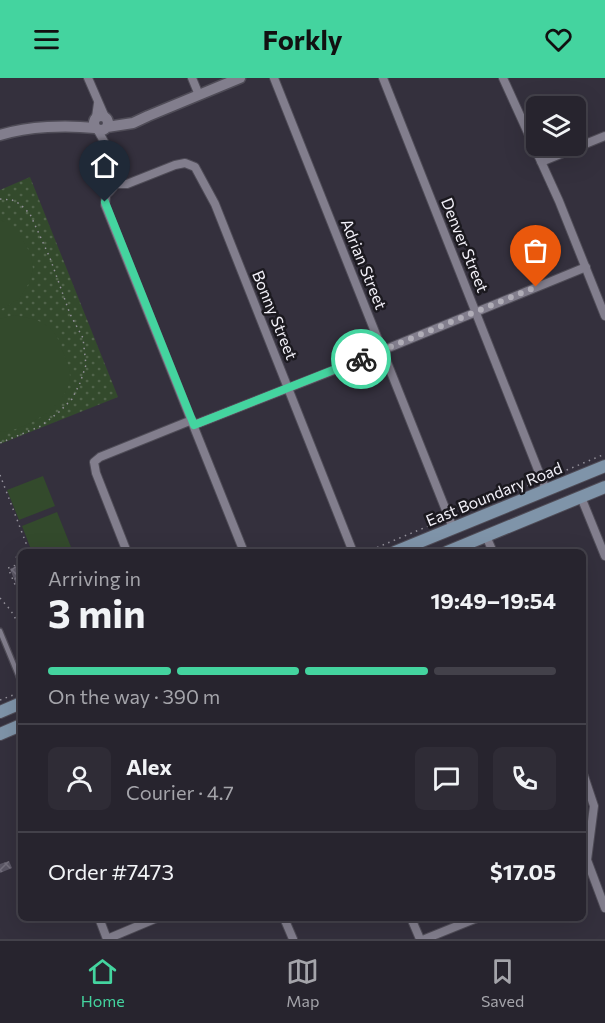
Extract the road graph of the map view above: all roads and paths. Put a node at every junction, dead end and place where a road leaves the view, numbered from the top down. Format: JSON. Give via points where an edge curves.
{"nodes":[{"id":1,"x":88,"y":78,"type":"edge"},
{"id":2,"x":192,"y":78,"type":"edge"},
{"id":3,"x":240,"y":78,"type":"edge"},
{"id":4,"x":274,"y":78,"type":"edge"},
{"id":5,"x":382,"y":78,"type":"edge"},
{"id":6,"x":503,"y":78,"type":"edge"},
{"id":7,"x":199,"y":95,"type":"junction"},
{"id":8,"x":101,"y":123,"type":"junction"},
{"id":9,"x":0,"y":135,"type":"edge"},
{"id":10,"x":605,"y":136,"type":"edge"},
{"id":11,"x":541,"y":162,"type":"junction"},
{"id":12,"x":116,"y":184,"type":"junction"},
{"id":13,"x":0,"y":199,"type":"edge"},
{"id":14,"x":586,"y":267,"type":"junction"},
{"id":15,"x":475,"y":312,"type":"junction"},
{"id":16,"x":605,"y":316,"type":"edge"},
{"id":17,"x":382,"y":350,"type":"junction"},
{"id":18,"x":288,"y":388,"type":"junction"},
{"id":19,"x":193,"y":423,"type":"junction"},
{"id":20,"x":0,"y":443,"type":"edge"},
{"id":21,"x":605,"y":454,"type":"edge"},
{"id":22,"x":601,"y":468,"type":"edge"},
{"id":23,"x":0,"y":475,"type":"edge"},
{"id":24,"x":544,"y":485,"type":"junction"},
{"id":25,"x":605,"y":487,"type":"edge"},
{"id":26,"x":581,"y":496,"type":"junction"},
{"id":27,"x":451,"y":523,"type":"junction"},
{"id":28,"x":486,"y":536,"type":"junction"},
{"id":29,"x":28,"y":549,"type":"edge"},
{"id":30,"x":126,"y":549,"type":"edge"},
{"id":31,"x":243,"y":549,"type":"edge"},
{"id":32,"x":352,"y":549,"type":"edge"},
{"id":33,"x":375,"y":549,"type":"edge"},
{"id":34,"x":406,"y":549,"type":"edge"},
{"id":35,"x":454,"y":549,"type":"edge"},
{"id":36,"x":492,"y":549,"type":"edge"},
{"id":37,"x":605,"y":556,"type":"edge"},
{"id":38,"x":18,"y":564,"type":"edge"},
{"id":39,"x":18,"y":592,"type":"edge"},
{"id":40,"x":0,"y":598,"type":"edge"},
{"id":41,"x":18,"y":630,"type":"edge"},
{"id":42,"x":0,"y":631,"type":"edge"},
{"id":43,"x":18,"y":675,"type":"edge"},
{"id":44,"x":18,"y":693,"type":"edge"},
{"id":45,"x":0,"y":700,"type":"edge"},
{"id":46,"x":18,"y":704,"type":"edge"},
{"id":47,"x":0,"y":712,"type":"edge"},
{"id":48,"x":18,"y":725,"type":"edge"},
{"id":49,"x":18,"y":726,"type":"edge"},
{"id":50,"x":0,"y":729,"type":"edge"},
{"id":51,"x":0,"y":734,"type":"edge"},
{"id":52,"x":586,"y":782,"type":"edge"},
{"id":53,"x":587,"y":872,"type":"edge"},
{"id":54,"x":605,"y":908,"type":"edge"},
{"id":55,"x":100,"y":921,"type":"edge"},
{"id":56,"x":150,"y":921,"type":"edge"},
{"id":57,"x":285,"y":921,"type":"edge"},
{"id":58,"x":412,"y":921,"type":"edge"},
{"id":59,"x":470,"y":921,"type":"edge"},
{"id":60,"x":107,"y":939,"type":"edge"},
{"id":61,"x":293,"y":939,"type":"edge"},
{"id":62,"x":420,"y":939,"type":"edge"},
{"id":63,"x":426,"y":939,"type":"edge"}],
"edges":[{"from":1,"to":8,"type":"street"},
{"from":2,"to":7,"type":"street"},
{"from":3,"to":7,"type":"street"},
{"from":4,"to":17,"type":"street","name":"Adrian Street"},
{"from":5,"to":15,"type":"street","name":"Denver Street"},
{"from":6,"to":11,"type":"street"},
{"from":7,"to":8,"type":"street","via":[[148,116]]},
{"from":8,"to":9,"type":"street"},
{"from":8,"to":12,"type":"street","via":[[117,174]]},
{"from":10,"to":11,"type":"street"},
{"from":11,"to":14,"type":"street"},
{"from":12,"to":18,"type":"street","name":"Bonny Street","via":[[127,184],[175,165],[195,167],[215,204]]},
{"from":12,"to":19,"type":"street","via":[[106,195],[105,205]]},
{"from":13,"to":20,"type":"path","via":[[12,200],[30,214],[69,314],[84,338],[86,365],[72,399],[59,412],[41,426]]},
{"from":14,"to":15,"type":"street"},
{"from":14,"to":16,"type":"street"},
{"from":15,"to":17,"type":"street"},
{"from":15,"to":24,"type":"street","name":"Denver Street"},
{"from":17,"to":18,"type":"street"},
{"from":17,"to":27,"type":"street","name":"Adrian Street"},
{"from":18,"to":19,"type":"street"},
{"from":18,"to":32,"type":"street","name":"Bonny Street"},
{"from":19,"to":30,"type":"street","via":[[94,462]]},
{"from":19,"to":31,"type":"street"},
{"from":21,"to":24,"type":"path"},
{"from":22,"to":24,"type":"main road","name":"East Boundary Road"},
{"from":22,"to":25,"type":"main road"},
{"from":23,"to":29,"type":"path"},
{"from":24,"to":27,"type":"main road","name":"East Boundary Road"},
{"from":24,"to":27,"type":"path"},
{"from":25,"to":26,"type":"main road"},
{"from":26,"to":28,"type":"main road"},
{"from":26,"to":37,"type":"street"},
{"from":27,"to":33,"type":"path"},
{"from":27,"to":34,"type":"main road","name":"East Boundary Road"},
{"from":28,"to":35,"type":"main road"},
{"from":28,"to":36,"type":"street"},
{"from":38,"to":39,"type":"path","via":[[8,568]]},
{"from":40,"to":41,"type":"path","via":[[16,620]]},
{"from":42,"to":43,"type":"lane"},
{"from":44,"to":45,"type":"path"},
{"from":46,"to":47,"type":"main road"},
{"from":48,"to":50,"type":"street"},
{"from":49,"to":51,"type":"main road"},
{"from":52,"to":53,"type":"street","via":[[594,806]]},
{"from":53,"to":54,"type":"street"},
{"from":55,"to":60,"type":"street"},
{"from":56,"to":60,"type":"street"},
{"from":57,"to":61,"type":"street"},
{"from":58,"to":62,"type":"street"},
{"from":59,"to":63,"type":"street"}]}
